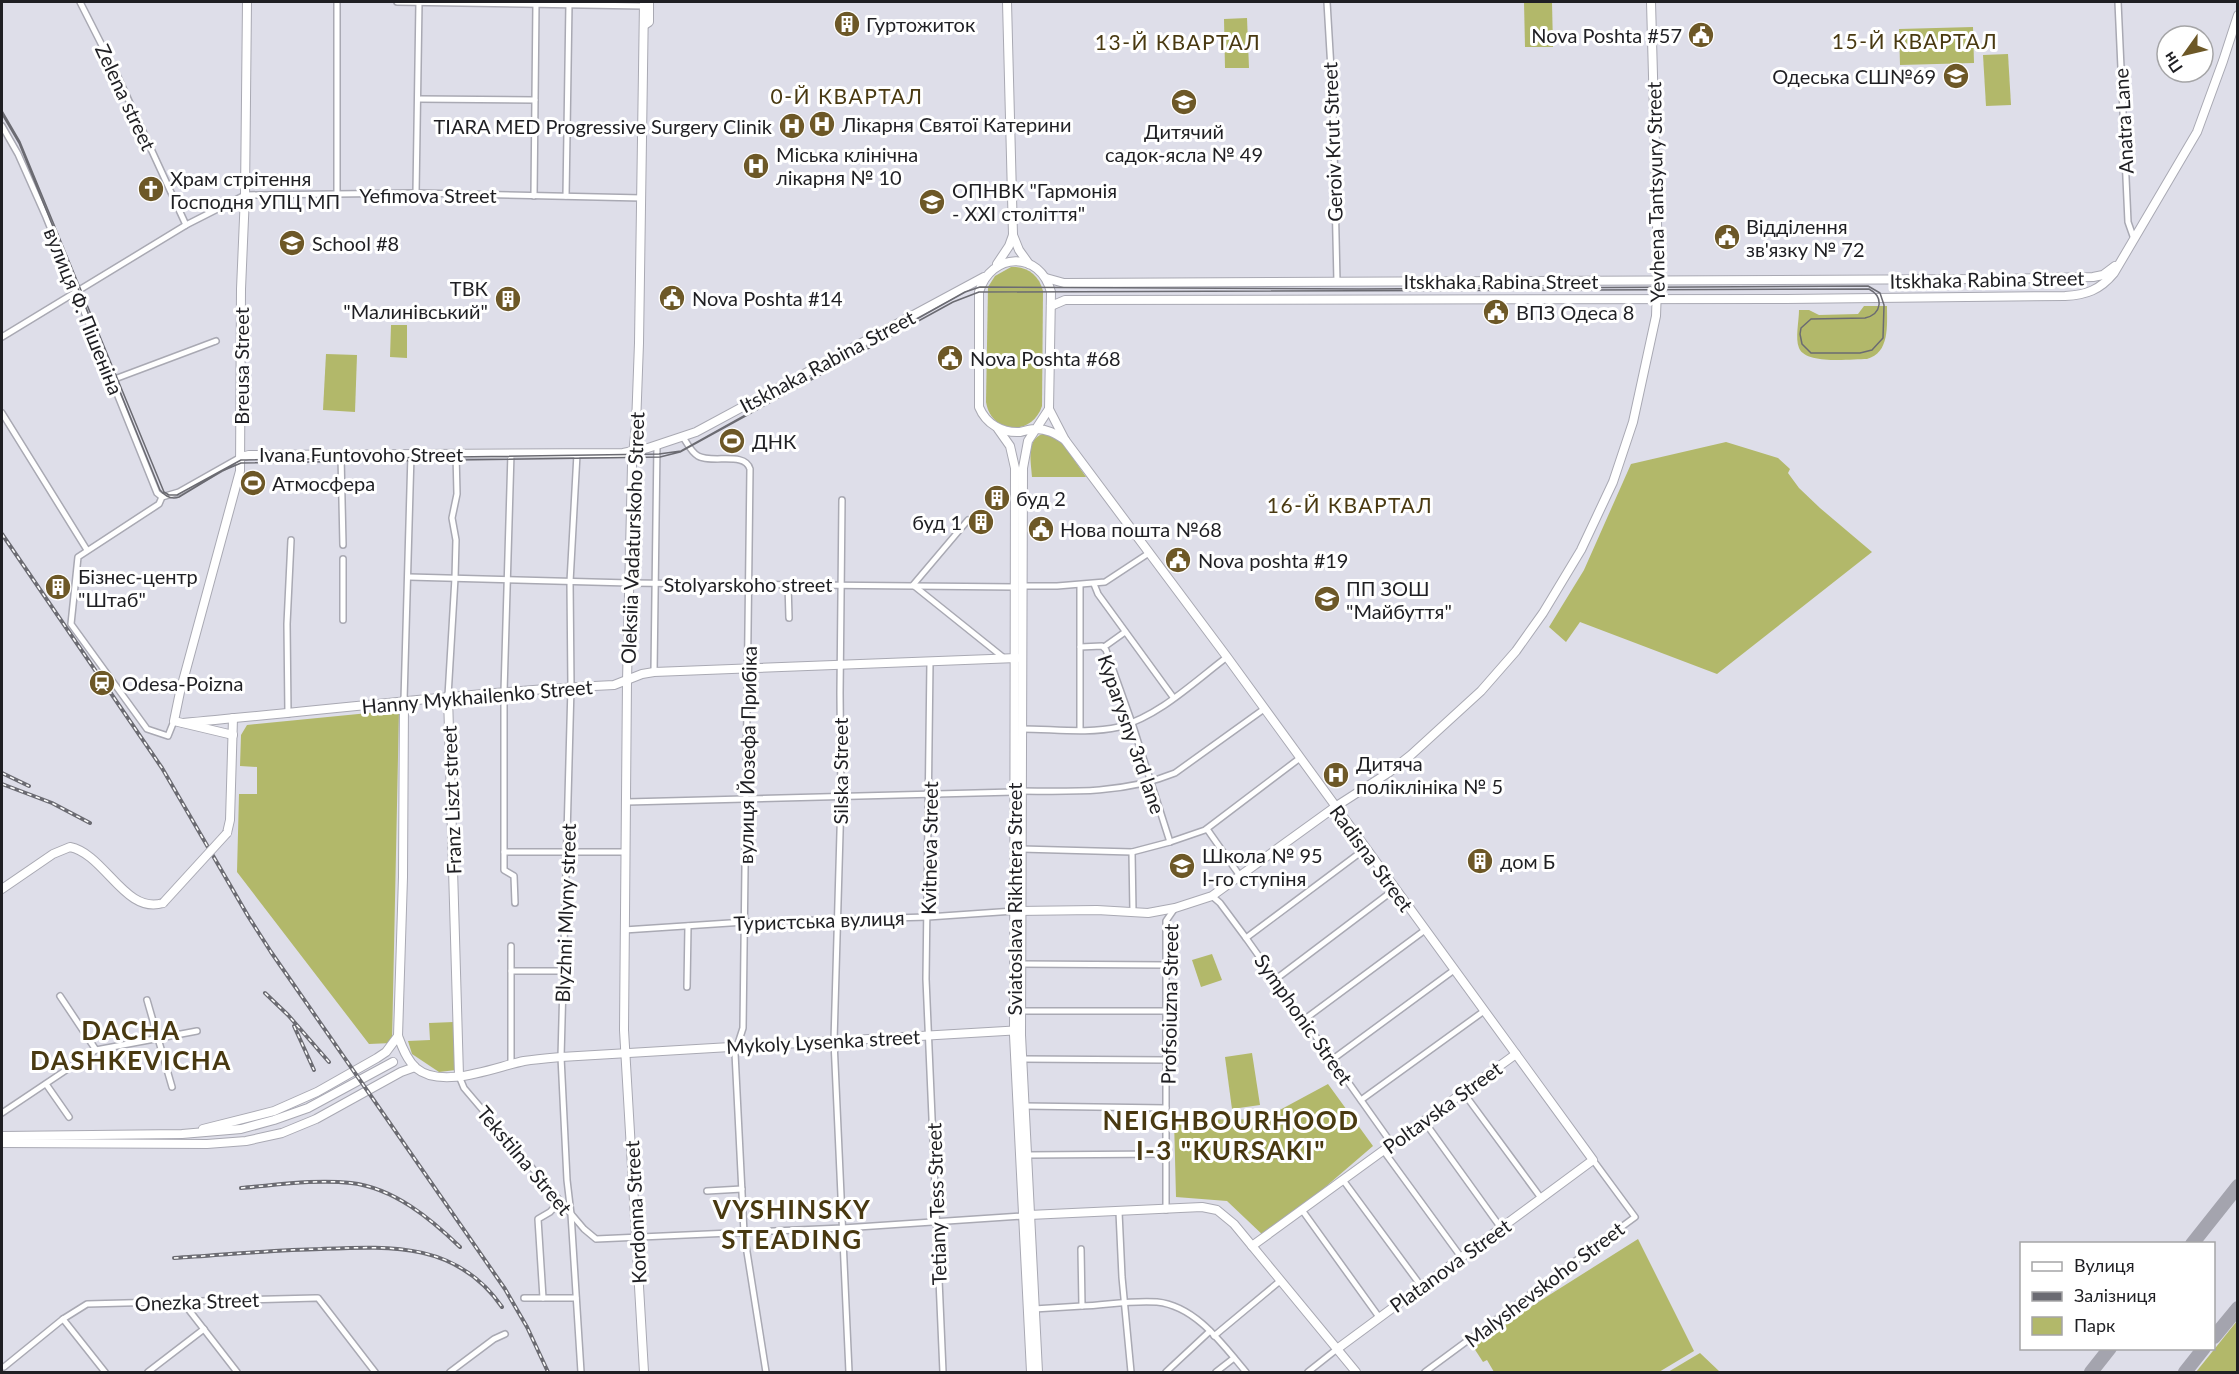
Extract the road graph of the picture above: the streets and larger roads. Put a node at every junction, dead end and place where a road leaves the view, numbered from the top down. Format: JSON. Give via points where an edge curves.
{"nodes":[{"id":1,"x":80,"y":2,"type":"edge"},
{"id":2,"x":247,"y":2,"type":"edge"},
{"id":3,"x":337,"y":2,"type":"edge"},
{"id":4,"x":398,"y":2,"type":"edge"},
{"id":5,"x":419,"y":2,"type":"edge"},
{"id":6,"x":1007,"y":2,"type":"edge"},
{"id":7,"x":1327,"y":2,"type":"edge"},
{"id":8,"x":1651,"y":2,"type":"edge"},
{"id":9,"x":2118,"y":2,"type":"edge"},
{"id":10,"x":476,"y":3,"type":"edge"},
{"id":11,"x":536,"y":3,"type":"edge"},
{"id":12,"x":569,"y":3,"type":"edge"},
{"id":13,"x":646,"y":3,"type":"edge"},
{"id":14,"x":2238,"y":15,"type":"edge"},
{"id":15,"x":418,"y":99,"type":"junction"},
{"id":16,"x":535,"y":100,"type":"junction"},
{"id":17,"x":2,"y":126,"type":"edge"},
{"id":18,"x":416,"y":193,"type":"junction"},
{"id":19,"x":337,"y":194,"type":"junction"},
{"id":20,"x":245,"y":195,"type":"junction"},
{"id":21,"x":534,"y":196,"type":"junction"},
{"id":22,"x":566,"y":196,"type":"junction"},
{"id":23,"x":642,"y":198,"type":"junction"},
{"id":24,"x":186,"y":225,"type":"junction"},
{"id":25,"x":1013,"y":235,"type":"junction"},
{"id":26,"x":2134,"y":239,"type":"junction"},
{"id":27,"x":2123,"y":259,"type":"junction"},
{"id":28,"x":1029,"y":264,"type":"junction"},
{"id":29,"x":992,"y":269,"type":"junction"},
{"id":30,"x":984,"y":277,"type":"junction"},
{"id":31,"x":1045,"y":277,"type":"junction"},
{"id":32,"x":2088,"y":278,"type":"junction"},
{"id":33,"x":1658,"y":281,"type":"junction"},
{"id":34,"x":1337,"y":282,"type":"junction"},
{"id":35,"x":77,"y":292,"type":"junction"},
{"id":36,"x":2086,"y":294,"type":"junction"},
{"id":37,"x":1657,"y":299,"type":"junction"},
{"id":38,"x":1051,"y":306,"type":"junction"},
{"id":39,"x":2,"y":338,"type":"edge"},
{"id":40,"x":216,"y":341,"type":"dead end"},
{"id":41,"x":112,"y":380,"type":"junction"},
{"id":42,"x":1049,"y":409,"type":"junction"},
{"id":43,"x":2,"y":413,"type":"edge"},
{"id":44,"x":998,"y":429,"type":"junction"},
{"id":45,"x":1035,"y":429,"type":"junction"},
{"id":46,"x":683,"y":437,"type":"junction"},
{"id":47,"x":1065,"y":440,"type":"junction"},
{"id":48,"x":657,"y":446,"type":"junction"},
{"id":49,"x":634,"y":451,"type":"junction"},
{"id":50,"x":456,"y":453,"type":"junction"},
{"id":51,"x":511,"y":453,"type":"junction"},
{"id":52,"x":411,"y":454,"type":"junction"},
{"id":53,"x":577,"y":454,"type":"junction"},
{"id":54,"x":341,"y":456,"type":"junction"},
{"id":55,"x":241,"y":457,"type":"junction"},
{"id":56,"x":162,"y":497,"type":"junction"},
{"id":57,"x":842,"y":500,"type":"dead end"},
{"id":58,"x":968,"y":520,"type":"dead end"},
{"id":59,"x":291,"y":540,"type":"dead end"},
{"id":60,"x":343,"y":545,"type":"dead end"},
{"id":61,"x":87,"y":550,"type":"junction"},
{"id":62,"x":1149,"y":553,"type":"junction"},
{"id":63,"x":343,"y":559,"type":"dead end"},
{"id":64,"x":409,"y":577,"type":"junction"},
{"id":65,"x":455,"y":578,"type":"junction"},
{"id":66,"x":506,"y":580,"type":"junction"},
{"id":67,"x":570,"y":582,"type":"junction"},
{"id":68,"x":629,"y":583,"type":"junction"},
{"id":69,"x":654,"y":583,"type":"junction"},
{"id":70,"x":749,"y":584,"type":"junction"},
{"id":71,"x":788,"y":584,"type":"junction"},
{"id":72,"x":840,"y":584,"type":"junction"},
{"id":73,"x":1094,"y":584,"type":"junction"},
{"id":74,"x":913,"y":585,"type":"junction"},
{"id":75,"x":1080,"y":585,"type":"junction"},
{"id":76,"x":1019,"y":586,"type":"junction"},
{"id":77,"x":789,"y":618,"type":"dead end"},
{"id":78,"x":343,"y":620,"type":"dead end"},
{"id":79,"x":1125,"y":632,"type":"junction"},
{"id":80,"x":1080,"y":647,"type":"junction"},
{"id":81,"x":1104,"y":647,"type":"junction"},
{"id":82,"x":1227,"y":657,"type":"junction"},
{"id":83,"x":1014,"y":658,"type":"junction"},
{"id":84,"x":930,"y":662,"type":"junction"},
{"id":85,"x":840,"y":664,"type":"junction"},
{"id":86,"x":748,"y":667,"type":"junction"},
{"id":87,"x":654,"y":672,"type":"junction"},
{"id":88,"x":627,"y":681,"type":"junction"},
{"id":89,"x":571,"y":687,"type":"junction"},
{"id":90,"x":504,"y":692,"type":"junction"},
{"id":91,"x":448,"y":696,"type":"junction"},
{"id":92,"x":1173,"y":697,"type":"junction"},
{"id":93,"x":404,"y":700,"type":"junction"},
{"id":94,"x":1264,"y":709,"type":"junction"},
{"id":95,"x":288,"y":714,"type":"junction"},
{"id":96,"x":233,"y":718,"type":"junction"},
{"id":97,"x":174,"y":721,"type":"junction"},
{"id":98,"x":183,"y":723,"type":"junction"},
{"id":99,"x":1132,"y":723,"type":"junction"},
{"id":100,"x":1022,"y":729,"type":"junction"},
{"id":101,"x":1080,"y":730,"type":"junction"},
{"id":102,"x":233,"y":735,"type":"junction"},
{"id":103,"x":1300,"y":758,"type":"junction"},
{"id":104,"x":1149,"y":782,"type":"junction"},
{"id":105,"x":1018,"y":791,"type":"junction"},
{"id":106,"x":930,"y":793,"type":"junction"},
{"id":107,"x":841,"y":798,"type":"junction"},
{"id":108,"x":746,"y":800,"type":"junction"},
{"id":109,"x":627,"y":802,"type":"junction"},
{"id":110,"x":1335,"y":807,"type":"junction"},
{"id":111,"x":1207,"y":829,"type":"junction"},
{"id":112,"x":1170,"y":842,"type":"junction"},
{"id":113,"x":1021,"y":849,"type":"junction"},
{"id":114,"x":1365,"y":849,"type":"junction"},
{"id":115,"x":504,"y":852,"type":"junction"},
{"id":116,"x":626,"y":852,"type":"junction"},
{"id":117,"x":1132,"y":852,"type":"junction"},
{"id":118,"x":567,"y":853,"type":"junction"},
{"id":119,"x":1240,"y":876,"type":"junction"},
{"id":120,"x":2,"y":889,"type":"edge"},
{"id":121,"x":1395,"y":889,"type":"junction"},
{"id":122,"x":1212,"y":896,"type":"junction"},
{"id":123,"x":515,"y":903,"type":"dead end"},
{"id":124,"x":1175,"y":908,"type":"junction"},
{"id":125,"x":1018,"y":911,"type":"junction"},
{"id":126,"x":1133,"y":912,"type":"junction"},
{"id":127,"x":928,"y":917,"type":"junction"},
{"id":128,"x":837,"y":920,"type":"junction"},
{"id":129,"x":745,"y":922,"type":"junction"},
{"id":130,"x":688,"y":926,"type":"junction"},
{"id":131,"x":624,"y":930,"type":"junction"},
{"id":132,"x":1425,"y":930,"type":"junction"},
{"id":133,"x":1246,"y":938,"type":"junction"},
{"id":134,"x":511,"y":946,"type":"dead end"},
{"id":135,"x":1021,"y":964,"type":"junction"},
{"id":136,"x":1166,"y":965,"type":"junction"},
{"id":137,"x":1454,"y":970,"type":"junction"},
{"id":138,"x":511,"y":971,"type":"junction"},
{"id":139,"x":563,"y":971,"type":"junction"},
{"id":140,"x":1276,"y":979,"type":"junction"},
{"id":141,"x":687,"y":987,"type":"dead end"},
{"id":142,"x":60,"y":996,"type":"dead end"},
{"id":143,"x":147,"y":1000,"type":"dead end"},
{"id":144,"x":1021,"y":1011,"type":"junction"},
{"id":145,"x":1166,"y":1011,"type":"junction"},
{"id":146,"x":1484,"y":1011,"type":"junction"},
{"id":147,"x":1305,"y":1019,"type":"junction"},
{"id":148,"x":1018,"y":1030,"type":"junction"},
{"id":149,"x":197,"y":1031,"type":"dead end"},
{"id":150,"x":929,"y":1035,"type":"junction"},
{"id":151,"x":398,"y":1036,"type":"junction"},
{"id":152,"x":158,"y":1039,"type":"junction"},
{"id":153,"x":834,"y":1041,"type":"junction"},
{"id":154,"x":737,"y":1046,"type":"junction"},
{"id":155,"x":96,"y":1050,"type":"junction"},
{"id":156,"x":386,"y":1052,"type":"junction"},
{"id":157,"x":625,"y":1052,"type":"junction"},
{"id":158,"x":1516,"y":1054,"type":"junction"},
{"id":159,"x":561,"y":1057,"type":"junction"},
{"id":160,"x":1022,"y":1059,"type":"junction"},
{"id":161,"x":1333,"y":1059,"type":"junction"},
{"id":162,"x":1166,"y":1060,"type":"junction"},
{"id":163,"x":393,"y":1062,"type":"junction"},
{"id":164,"x":511,"y":1064,"type":"junction"},
{"id":165,"x":415,"y":1067,"type":"junction"},
{"id":166,"x":396,"y":1075,"type":"junction"},
{"id":167,"x":459,"y":1076,"type":"junction"},
{"id":168,"x":46,"y":1084,"type":"junction"},
{"id":169,"x":172,"y":1087,"type":"dead end"},
{"id":170,"x":1463,"y":1092,"type":"junction"},
{"id":171,"x":1361,"y":1100,"type":"junction"},
{"id":172,"x":1024,"y":1106,"type":"junction"},
{"id":173,"x":1166,"y":1108,"type":"junction"},
{"id":174,"x":2,"y":1113,"type":"edge"},
{"id":175,"x":69,"y":1117,"type":"dead end"},
{"id":176,"x":1424,"y":1121,"type":"junction"},
{"id":177,"x":182,"y":1134,"type":"junction"},
{"id":178,"x":2,"y":1136,"type":"edge"},
{"id":179,"x":2,"y":1143,"type":"edge"},
{"id":180,"x":1392,"y":1144,"type":"junction"},
{"id":181,"x":1383,"y":1150,"type":"junction"},
{"id":182,"x":1027,"y":1155,"type":"junction"},
{"id":183,"x":1166,"y":1155,"type":"junction"},
{"id":184,"x":1593,"y":1160,"type":"junction"},
{"id":185,"x":1343,"y":1180,"type":"junction"},
{"id":186,"x":742,"y":1189,"type":"junction"},
{"id":187,"x":708,"y":1191,"type":"dead end"},
{"id":188,"x":1541,"y":1198,"type":"junction"},
{"id":189,"x":560,"y":1201,"type":"junction"},
{"id":190,"x":1166,"y":1210,"type":"junction"},
{"id":191,"x":1302,"y":1210,"type":"junction"},
{"id":192,"x":1119,"y":1212,"type":"junction"},
{"id":193,"x":571,"y":1214,"type":"junction"},
{"id":194,"x":1026,"y":1216,"type":"junction"},
{"id":195,"x":937,"y":1222,"type":"junction"},
{"id":196,"x":843,"y":1228,"type":"junction"},
{"id":197,"x":1501,"y":1228,"type":"junction"},
{"id":198,"x":744,"y":1233,"type":"junction"},
{"id":199,"x":636,"y":1237,"type":"junction"},
{"id":200,"x":1252,"y":1246,"type":"junction"},
{"id":201,"x":1081,"y":1250,"type":"dead end"},
{"id":202,"x":1461,"y":1257,"type":"junction"},
{"id":203,"x":1280,"y":1281,"type":"junction"},
{"id":204,"x":1421,"y":1286,"type":"junction"},
{"id":205,"x":524,"y":1298,"type":"dead end"},
{"id":206,"x":543,"y":1298,"type":"junction"},
{"id":207,"x":576,"y":1298,"type":"junction"},
{"id":208,"x":182,"y":1300,"type":"junction"},
{"id":209,"x":1124,"y":1303,"type":"junction"},
{"id":210,"x":1082,"y":1306,"type":"junction"},
{"id":211,"x":1034,"y":1309,"type":"junction"},
{"id":212,"x":1379,"y":1317,"type":"junction"},
{"id":213,"x":63,"y":1319,"type":"junction"},
{"id":214,"x":204,"y":1329,"type":"junction"},
{"id":215,"x":1210,"y":1331,"type":"junction"},
{"id":216,"x":505,"y":1334,"type":"dead end"},
{"id":217,"x":1214,"y":1336,"type":"junction"},
{"id":218,"x":1336,"y":1349,"type":"junction"},
{"id":219,"x":1234,"y":1358,"type":"junction"},
{"id":220,"x":4,"y":1368,"type":"edge"},
{"id":221,"x":105,"y":1372,"type":"edge"},
{"id":222,"x":148,"y":1372,"type":"edge"},
{"id":223,"x":237,"y":1372,"type":"edge"},
{"id":224,"x":375,"y":1372,"type":"edge"},
{"id":225,"x":450,"y":1372,"type":"edge"},
{"id":226,"x":581,"y":1372,"type":"edge"},
{"id":227,"x":644,"y":1372,"type":"edge"},
{"id":228,"x":766,"y":1372,"type":"edge"},
{"id":229,"x":849,"y":1372,"type":"edge"},
{"id":230,"x":943,"y":1372,"type":"edge"},
{"id":231,"x":1030,"y":1372,"type":"edge"},
{"id":232,"x":1038,"y":1372,"type":"edge"},
{"id":233,"x":1131,"y":1372,"type":"edge"},
{"id":234,"x":1166,"y":1372,"type":"edge"},
{"id":235,"x":1216,"y":1372,"type":"edge"},
{"id":236,"x":1246,"y":1372,"type":"edge"},
{"id":237,"x":1308,"y":1372,"type":"edge"},
{"id":238,"x":1356,"y":1372,"type":"edge"},
{"id":239,"x":1425,"y":1372,"type":"edge"}],
"edges":[{"from":1,"to":24,"type":"street","name":"Zelena street"},
{"from":2,"to":20,"type":"street","name":"Breusa Street"},
{"from":3,"to":19,"type":"street"},
{"from":4,"to":5,"type":"street"},
{"from":5,"to":10,"type":"street"},
{"from":5,"to":15,"type":"street"},
{"from":6,"to":25,"type":"street"},
{"from":7,"to":34,"type":"street","name":"Geroiv Krut Street"},
{"from":8,"to":33,"type":"street","name":"Yevhena Tantsyury Street"},
{"from":9,"to":26,"type":"street","name":"Anatra Lane","via":[[2128,222]]},
{"from":10,"to":11,"type":"street"},
{"from":11,"to":12,"type":"street"},
{"from":11,"to":16,"type":"street"},
{"from":12,"to":13,"type":"street"},
{"from":12,"to":22,"type":"street"},
{"from":13,"to":23,"type":"street","name":"Oleksiia Vadaturskoho Street"},
{"from":14,"to":26,"type":"street","via":[[2197,132]]},
{"from":15,"to":16,"type":"street"},
{"from":15,"to":18,"type":"street"},
{"from":16,"to":21,"type":"street"},
{"from":17,"to":35,"type":"street","name":"вулиця Ф. Пішеніна","via":[[18,154]]},
{"from":18,"to":19,"type":"street","name":"Yefimova Street"},
{"from":18,"to":21,"type":"street","name":"Yefimova Street"},
{"from":19,"to":20,"type":"street","name":"Yefimova Street"},
{"from":20,"to":24,"type":"street","name":"Yefimova Street"},
{"from":20,"to":55,"type":"street","name":"Breusa Street"},
{"from":21,"to":22,"type":"street","name":"Yefimova Street"},
{"from":22,"to":23,"type":"street","name":"Yefimova Street"},
{"from":23,"to":49,"type":"street","name":"Oleksiia Vadaturskoho Street"},
{"from":24,"to":35,"type":"street","name":"Yefimova Street"},
{"from":25,"to":28,"type":"street"},
{"from":25,"to":29,"type":"street","name":"Itskhaka Rabina Street","via":[[1002,259]]},
{"from":26,"to":27,"type":"street"},
{"from":27,"to":32,"type":"street","name":"Itskhaka Rabina Street","via":[[2108,273]]},
{"from":27,"to":36,"type":"street","name":"Itskhaka Rabina Street","via":[[2109,280]]},
{"from":28,"to":29,"type":"street","via":[[1010,261]]},
{"from":28,"to":31,"type":"street"},
{"from":29,"to":30,"type":"street","name":"Itskhaka Rabina Street"},
{"from":30,"to":44,"type":"street","name":"Sviatoslava Rikhtera Street","via":[[978,291],[979,407],[983,417]]},
{"from":30,"to":46,"type":"street","name":"Itskhaka Rabina Street"},
{"from":31,"to":34,"type":"street","name":"Itskhaka Rabina Street","via":[[1064,283]]},
{"from":31,"to":38,"type":"street"},
{"from":32,"to":33,"type":"street","name":"Itskhaka Rabina Street"},
{"from":32,"to":36,"type":"street","via":[[2096,284]]},
{"from":33,"to":34,"type":"street","name":"Itskhaka Rabina Street"},
{"from":33,"to":37,"type":"street","name":"Yevhena Tantsyury Street"},
{"from":35,"to":39,"type":"street","name":"Yefimova Street"},
{"from":35,"to":41,"type":"street","name":"вулиця Ф. Пішеніна"},
{"from":36,"to":37,"type":"street","name":"Itskhaka Rabina Street"},
{"from":37,"to":38,"type":"street","name":"Itskhaka Rabina Street","via":[[1065,300]]},
{"from":37,"to":110,"type":"street","name":"Yevhena Tantsyury Street","via":[[1644,378],[1613,482],[1555,594],[1516,651],[1481,691],[1388,773]]},
{"from":38,"to":42,"type":"street"},
{"from":40,"to":41,"type":"street"},
{"from":41,"to":56,"type":"street","name":"вулиця Ф. Пішеніна","via":[[157,493]]},
{"from":42,"to":45,"type":"street","name":"Sviatoslava Rikhtera Street"},
{"from":42,"to":47,"type":"street","name":"Radisna Street"},
{"from":43,"to":61,"type":"street"},
{"from":44,"to":45,"type":"street"},
{"from":44,"to":76,"type":"street","name":"Sviatoslava Rikhtera Street","via":[[1010,446],[1015,468]]},
{"from":45,"to":47,"type":"street"},
{"from":45,"to":76,"type":"street","name":"Sviatoslava Rikhtera Street","via":[[1028,441],[1023,468]]},
{"from":46,"to":48,"type":"street","name":"Itskhaka Rabina Street"},
{"from":46,"to":70,"type":"street","name":"вулиця Йозефа Прибіка","via":[[699,457],[748,463]]},
{"from":47,"to":62,"type":"street","name":"Radisna Street"},
{"from":48,"to":49,"type":"street","name":"Itskhaka Rabina Street"},
{"from":48,"to":69,"type":"street"},
{"from":49,"to":53,"type":"street","name":"Ivana Funtovoho Street"},
{"from":49,"to":68,"type":"street","name":"Oleksiia Vadaturskoho Street"},
{"from":50,"to":51,"type":"street","name":"Ivana Funtovoho Street"},
{"from":50,"to":52,"type":"street","name":"Ivana Funtovoho Street"},
{"from":50,"to":65,"type":"street","name":"Franz Liszt street","via":[[457,494],[452,518]]},
{"from":51,"to":53,"type":"street","name":"Ivana Funtovoho Street"},
{"from":51,"to":66,"type":"street"},
{"from":52,"to":54,"type":"street","name":"Ivana Funtovoho Street"},
{"from":52,"to":64,"type":"street"},
{"from":53,"to":67,"type":"street","name":"Blyzhni Mlyny street"},
{"from":54,"to":55,"type":"street","name":"Ivana Funtovoho Street"},
{"from":54,"to":60,"type":"street"},
{"from":55,"to":56,"type":"street","name":"Ivana Funtovoho Street","via":[[179,492]]},
{"from":55,"to":97,"type":"street","name":"Breusa Street","via":[[239,482]]},
{"from":56,"to":61,"type":"street","name":"Ivana Funtovoho Street","via":[[159,504]]},
{"from":57,"to":72,"type":"street","name":"Silska Street"},
{"from":58,"to":74,"type":"street"},
{"from":59,"to":95,"type":"street"},
{"from":61,"to":97,"type":"street","via":[[78,556],[71,624],[147,729],[168,736]]},
{"from":62,"to":73,"type":"street","name":"Stolyarskoho street","via":[[1105,582]]},
{"from":62,"to":82,"type":"street","name":"Radisna Street"},
{"from":63,"to":78,"type":"street"},
{"from":64,"to":65,"type":"street","name":"Stolyarskoho street"},
{"from":64,"to":93,"type":"street"},
{"from":65,"to":66,"type":"street","name":"Stolyarskoho street"},
{"from":65,"to":91,"type":"street","name":"Franz Liszt street"},
{"from":66,"to":67,"type":"street","name":"Stolyarskoho street"},
{"from":66,"to":90,"type":"street"},
{"from":67,"to":68,"type":"street","name":"Stolyarskoho street"},
{"from":67,"to":89,"type":"street","name":"Blyzhni Mlyny street"},
{"from":68,"to":69,"type":"street","name":"Stolyarskoho street"},
{"from":68,"to":88,"type":"street","name":"Oleksiia Vadaturskoho Street"},
{"from":69,"to":70,"type":"street","name":"Stolyarskoho street"},
{"from":69,"to":87,"type":"street"},
{"from":70,"to":71,"type":"street","name":"Stolyarskoho street"},
{"from":70,"to":86,"type":"street","name":"вулиця Йозефа Прибіка"},
{"from":71,"to":72,"type":"street","name":"Stolyarskoho street"},
{"from":71,"to":77,"type":"street"},
{"from":72,"to":74,"type":"street","name":"Stolyarskoho street"},
{"from":72,"to":85,"type":"street","name":"Silska Street"},
{"from":73,"to":75,"type":"street","name":"Stolyarskoho street"},
{"from":73,"to":79,"type":"street"},
{"from":74,"to":76,"type":"street","name":"Stolyarskoho street"},
{"from":74,"to":83,"type":"street"},
{"from":75,"to":76,"type":"street","name":"Stolyarskoho street"},
{"from":75,"to":80,"type":"street"},
{"from":76,"to":83,"type":"street","name":"Sviatoslava Rikhtera Street"},
{"from":79,"to":81,"type":"street"},
{"from":79,"to":92,"type":"street"},
{"from":80,"to":81,"type":"street","name":"Kyparysny 3rd lane"},
{"from":80,"to":101,"type":"street"},
{"from":81,"to":99,"type":"street","name":"Kyparysny 3rd lane"},
{"from":82,"to":92,"type":"street"},
{"from":82,"to":94,"type":"street","name":"Radisna Street"},
{"from":83,"to":84,"type":"street","name":"Hanny Mykhailenko Street"},
{"from":83,"to":100,"type":"street","name":"Sviatoslava Rikhtera Street"},
{"from":83,"to":105,"type":"street","name":"Sviatoslava Rikhtera Street"},
{"from":84,"to":85,"type":"street","name":"Hanny Mykhailenko Street"},
{"from":84,"to":106,"type":"street","name":"Kvitneva Street"},
{"from":85,"to":86,"type":"street","name":"Hanny Mykhailenko Street"},
{"from":85,"to":107,"type":"street","name":"Silska Street"},
{"from":86,"to":87,"type":"street","name":"Hanny Mykhailenko Street"},
{"from":86,"to":108,"type":"street","name":"вулиця Йозефа Прибіка"},
{"from":87,"to":88,"type":"street","name":"Hanny Mykhailenko Street"},
{"from":88,"to":89,"type":"street","name":"Hanny Mykhailenko Street"},
{"from":88,"to":109,"type":"street","name":"Oleksiia Vadaturskoho Street"},
{"from":89,"to":90,"type":"street","name":"Hanny Mykhailenko Street"},
{"from":89,"to":118,"type":"street","name":"Blyzhni Mlyny street"},
{"from":90,"to":91,"type":"street","name":"Hanny Mykhailenko Street"},
{"from":90,"to":115,"type":"street"},
{"from":91,"to":93,"type":"street","name":"Hanny Mykhailenko Street"},
{"from":91,"to":167,"type":"street","name":"Franz Liszt street"},
{"from":92,"to":99,"type":"street"},
{"from":93,"to":95,"type":"street","name":"Hanny Mykhailenko Street"},
{"from":93,"to":151,"type":"street"},
{"from":94,"to":103,"type":"street","name":"Radisna Street"},
{"from":94,"to":104,"type":"street","via":[[1175,773]]},
{"from":95,"to":96,"type":"street","name":"Hanny Mykhailenko Street"},
{"from":96,"to":98,"type":"street","name":"Hanny Mykhailenko Street"},
{"from":96,"to":102,"type":"street"},
{"from":97,"to":98,"type":"street","name":"Hanny Mykhailenko Street"},
{"from":98,"to":102,"type":"street","name":"Hanny Mykhailenko Street"},
{"from":99,"to":101,"type":"street"},
{"from":99,"to":104,"type":"street","name":"Kyparysny 3rd lane"},
{"from":100,"to":101,"type":"street"},
{"from":100,"to":105,"type":"street","name":"Sviatoslava Rikhtera Street"},
{"from":102,"to":120,"type":"street","bridge":true,"via":[[230,820],[226,833],[163,903],[143,904],[87,853],[70,847],[52,854]]},
{"from":103,"to":110,"type":"street","name":"Radisna Street"},
{"from":103,"to":111,"type":"street"},
{"from":104,"to":105,"type":"street","via":[[1088,792]]},
{"from":104,"to":112,"type":"street","name":"Kyparysny 3rd lane"},
{"from":105,"to":106,"type":"street"},
{"from":105,"to":113,"type":"street","name":"Sviatoslava Rikhtera Street"},
{"from":105,"to":125,"type":"street","name":"Sviatoslava Rikhtera Street"},
{"from":106,"to":107,"type":"street"},
{"from":106,"to":127,"type":"street","name":"Kvitneva Street"},
{"from":107,"to":108,"type":"street"},
{"from":107,"to":128,"type":"street","name":"Silska Street"},
{"from":108,"to":109,"type":"street"},
{"from":108,"to":129,"type":"street","name":"вулиця Йозефа Прибіка"},
{"from":109,"to":116,"type":"street","name":"Oleksiia Vadaturskoho Street"},
{"from":110,"to":114,"type":"street","name":"Radisna Street"},
{"from":110,"to":119,"type":"street","name":"Туристська вулиця"},
{"from":111,"to":112,"type":"street"},
{"from":111,"to":119,"type":"street"},
{"from":112,"to":117,"type":"street"},
{"from":113,"to":117,"type":"street"},
{"from":113,"to":125,"type":"street","name":"Sviatoslava Rikhtera Street"},
{"from":114,"to":121,"type":"street","name":"Radisna Street"},
{"from":114,"to":133,"type":"street"},
{"from":115,"to":118,"type":"street"},
{"from":115,"to":123,"type":"street","via":[[504,870],[514,876]]},
{"from":116,"to":118,"type":"street"},
{"from":116,"to":131,"type":"street","name":"Oleksiia Vadaturskoho Street"},
{"from":117,"to":126,"type":"street"},
{"from":118,"to":139,"type":"street","name":"Blyzhni Mlyny street"},
{"from":119,"to":122,"type":"street","name":"Туристська вулиця"},
{"from":121,"to":132,"type":"street","name":"Radisna Street"},
{"from":121,"to":140,"type":"street"},
{"from":122,"to":124,"type":"street","name":"Туристська вулиця"},
{"from":122,"to":133,"type":"street","name":"Symphonic Street"},
{"from":124,"to":126,"type":"street","name":"Туристська вулиця"},
{"from":124,"to":136,"type":"street","name":"Profsoiuzna Street","via":[[1166,921]]},
{"from":125,"to":126,"type":"street","name":"Туристська вулиця"},
{"from":125,"to":127,"type":"street","name":"Туристська вулиця"},
{"from":125,"to":135,"type":"street","name":"Sviatoslava Rikhtera Street"},
{"from":125,"to":148,"type":"street","name":"Sviatoslava Rikhtera Street"},
{"from":127,"to":128,"type":"street","name":"Туристська вулиця"},
{"from":127,"to":150,"type":"street","name":"Kvitneva Street"},
{"from":128,"to":129,"type":"street","name":"Туристська вулиця"},
{"from":128,"to":153,"type":"street","name":"Silska Street"},
{"from":129,"to":130,"type":"street","name":"Туристська вулиця"},
{"from":129,"to":154,"type":"street","name":"вулиця Йозефа Прибіка","via":[[742,1028]]},
{"from":130,"to":131,"type":"street","name":"Туристська вулиця"},
{"from":130,"to":141,"type":"street"},
{"from":131,"to":157,"type":"street","name":"Oleksiia Vadaturskoho Street"},
{"from":132,"to":137,"type":"street","name":"Radisna Street"},
{"from":132,"to":147,"type":"street"},
{"from":133,"to":140,"type":"street","name":"Symphonic Street"},
{"from":134,"to":138,"type":"street"},
{"from":135,"to":136,"type":"street"},
{"from":135,"to":144,"type":"street","name":"Sviatoslava Rikhtera Street"},
{"from":136,"to":145,"type":"street","name":"Profsoiuzna Street"},
{"from":137,"to":146,"type":"street","name":"Radisna Street"},
{"from":137,"to":161,"type":"street"},
{"from":138,"to":139,"type":"street"},
{"from":138,"to":164,"type":"street"},
{"from":139,"to":159,"type":"street","name":"Blyzhni Mlyny street"},
{"from":140,"to":147,"type":"street","name":"Symphonic Street"},
{"from":142,"to":155,"type":"street"},
{"from":143,"to":152,"type":"street"},
{"from":144,"to":145,"type":"street"},
{"from":144,"to":148,"type":"street","name":"Sviatoslava Rikhtera Street"},
{"from":145,"to":162,"type":"street","name":"Profsoiuzna Street"},
{"from":146,"to":158,"type":"street","name":"Radisna Street"},
{"from":146,"to":171,"type":"street"},
{"from":147,"to":161,"type":"street","name":"Symphonic Street"},
{"from":148,"to":150,"type":"street","name":"Mykoly Lysenka street"},
{"from":148,"to":160,"type":"street","name":"Sviatoslava Rikhtera Street"},
{"from":148,"to":194,"type":"street","name":"Sviatoslava Rikhtera Street"},
{"from":149,"to":152,"type":"street"},
{"from":150,"to":153,"type":"street","name":"Mykoly Lysenka street"},
{"from":150,"to":195,"type":"street","name":"Tetiany Tess Street"},
{"from":151,"to":156,"type":"street"},
{"from":151,"to":165,"type":"street"},
{"from":152,"to":155,"type":"street"},
{"from":152,"to":169,"type":"street"},
{"from":153,"to":154,"type":"street","name":"Mykoly Lysenka street"},
{"from":153,"to":196,"type":"street","name":"Silska Street"},
{"from":154,"to":157,"type":"street","name":"Mykoly Lysenka street"},
{"from":154,"to":186,"type":"street","name":"вулиця Йозефа Прибіка"},
{"from":155,"to":168,"type":"street"},
{"from":156,"to":163,"type":"street"},
{"from":156,"to":177,"type":"street","via":[[317,1092],[274,1111]]},
{"from":157,"to":159,"type":"street","name":"Mykoly Lysenka street"},
{"from":157,"to":199,"type":"street","name":"Kordonna Street"},
{"from":158,"to":170,"type":"street","name":"Poltavska Street"},
{"from":158,"to":184,"type":"street","name":"Radisna Street"},
{"from":159,"to":164,"type":"street","name":"Mykoly Lysenka street"},
{"from":159,"to":193,"type":"street","name":"Blyzhni Mlyny street"},
{"from":160,"to":162,"type":"street"},
{"from":160,"to":172,"type":"street","name":"Sviatoslava Rikhtera Street"},
{"from":161,"to":171,"type":"street","name":"Symphonic Street"},
{"from":162,"to":173,"type":"street","name":"Profsoiuzna Street"},
{"from":163,"to":166,"type":"street"},
{"from":163,"to":177,"type":"street","via":[[331,1097],[284,1117],[228,1131]]},
{"from":164,"to":167,"type":"street","name":"Mykoly Lysenka street"},
{"from":165,"to":166,"type":"street"},
{"from":165,"to":167,"type":"street","name":"Mykoly Lysenka street","via":[[433,1076]]},
{"from":166,"to":179,"type":"street","via":[[316,1119],[282,1133],[246,1141]]},
{"from":167,"to":189,"type":"street","name":"Tekstilna Street","via":[[464,1088]]},
{"from":168,"to":174,"type":"street"},
{"from":168,"to":175,"type":"street"},
{"from":170,"to":176,"type":"street","name":"Poltavska Street"},
{"from":170,"to":188,"type":"street"},
{"from":171,"to":180,"type":"street","name":"Symphonic Street"},
{"from":172,"to":173,"type":"street"},
{"from":172,"to":182,"type":"street","name":"Sviatoslava Rikhtera Street"},
{"from":173,"to":183,"type":"street","name":"Profsoiuzna Street"},
{"from":176,"to":180,"type":"street","name":"Poltavska Street"},
{"from":176,"to":197,"type":"street"},
{"from":177,"to":178,"type":"street"},
{"from":180,"to":181,"type":"street","name":"Poltavska Street"},
{"from":181,"to":185,"type":"street","name":"Poltavska Street"},
{"from":181,"to":202,"type":"street"},
{"from":182,"to":183,"type":"street"},
{"from":182,"to":194,"type":"street","name":"Sviatoslava Rikhtera Street"},
{"from":183,"to":190,"type":"street","name":"Profsoiuzna Street"},
{"from":184,"to":188,"type":"street","name":"Platanova Street"},
{"from":184,"to":239,"type":"street","name":"Malyshevskoho Street","via":[[1635,1216]]},
{"from":185,"to":191,"type":"street","name":"Poltavska Street"},
{"from":185,"to":204,"type":"street"},
{"from":186,"to":187,"type":"street"},
{"from":186,"to":198,"type":"street","name":"вулиця Йозефа Прибіка"},
{"from":188,"to":197,"type":"street","name":"Platanova Street"},
{"from":189,"to":193,"type":"street","name":"Tekstilna Street"},
{"from":189,"to":206,"type":"street","via":[[538,1219]]},
{"from":190,"to":192,"type":"street"},
{"from":190,"to":200,"type":"street","via":[[1217,1210]]},
{"from":191,"to":200,"type":"street","name":"Poltavska Street"},
{"from":191,"to":212,"type":"street"},
{"from":192,"to":194,"type":"street"},
{"from":192,"to":209,"type":"street"},
{"from":193,"to":199,"type":"street","name":"Tekstilna Street","via":[[596,1239]]},
{"from":193,"to":207,"type":"street","name":"Blyzhni Mlyny street"},
{"from":194,"to":195,"type":"street"},
{"from":194,"to":211,"type":"street","name":"Sviatoslava Rikhtera Street"},
{"from":194,"to":231,"type":"street","name":"Sviatoslava Rikhtera Street"},
{"from":195,"to":196,"type":"street"},
{"from":195,"to":230,"type":"street","name":"Tetiany Tess Street"},
{"from":196,"to":198,"type":"street"},
{"from":196,"to":229,"type":"street","name":"Silska Street"},
{"from":197,"to":202,"type":"street","name":"Platanova Street"},
{"from":198,"to":199,"type":"street"},
{"from":198,"to":228,"type":"street","name":"вулиця Йозефа Прибіка"},
{"from":199,"to":227,"type":"street","name":"Kordonna Street"},
{"from":200,"to":203,"type":"street"},
{"from":201,"to":210,"type":"street"},
{"from":202,"to":204,"type":"street","name":"Platanova Street"},
{"from":203,"to":217,"type":"street"},
{"from":203,"to":218,"type":"street"},
{"from":204,"to":212,"type":"street","name":"Platanova Street"},
{"from":205,"to":206,"type":"street"},
{"from":206,"to":207,"type":"street"},
{"from":207,"to":226,"type":"street","name":"Blyzhni Mlyny street"},
{"from":208,"to":213,"type":"street","name":"Onezka Street","via":[[87,1304]]},
{"from":208,"to":214,"type":"street"},
{"from":208,"to":224,"type":"street","name":"Onezka Street","via":[[317,1298]]},
{"from":209,"to":210,"type":"street"},
{"from":209,"to":215,"type":"street","via":[[1158,1302],[1183,1310]]},
{"from":209,"to":233,"type":"street"},
{"from":210,"to":211,"type":"street"},
{"from":211,"to":232,"type":"street","name":"Sviatoslava Rikhtera Street"},
{"from":212,"to":218,"type":"street","name":"Platanova Street"},
{"from":213,"to":220,"type":"street","name":"Onezka Street"},
{"from":213,"to":221,"type":"street"},
{"from":214,"to":222,"type":"street"},
{"from":214,"to":223,"type":"street"},
{"from":215,"to":217,"type":"street"},
{"from":215,"to":234,"type":"street"},
{"from":216,"to":225,"type":"street"},
{"from":217,"to":219,"type":"street"},
{"from":218,"to":237,"type":"street","name":"Platanova Street"},
{"from":218,"to":238,"type":"street"},
{"from":219,"to":235,"type":"street"},
{"from":219,"to":236,"type":"street"}]}
